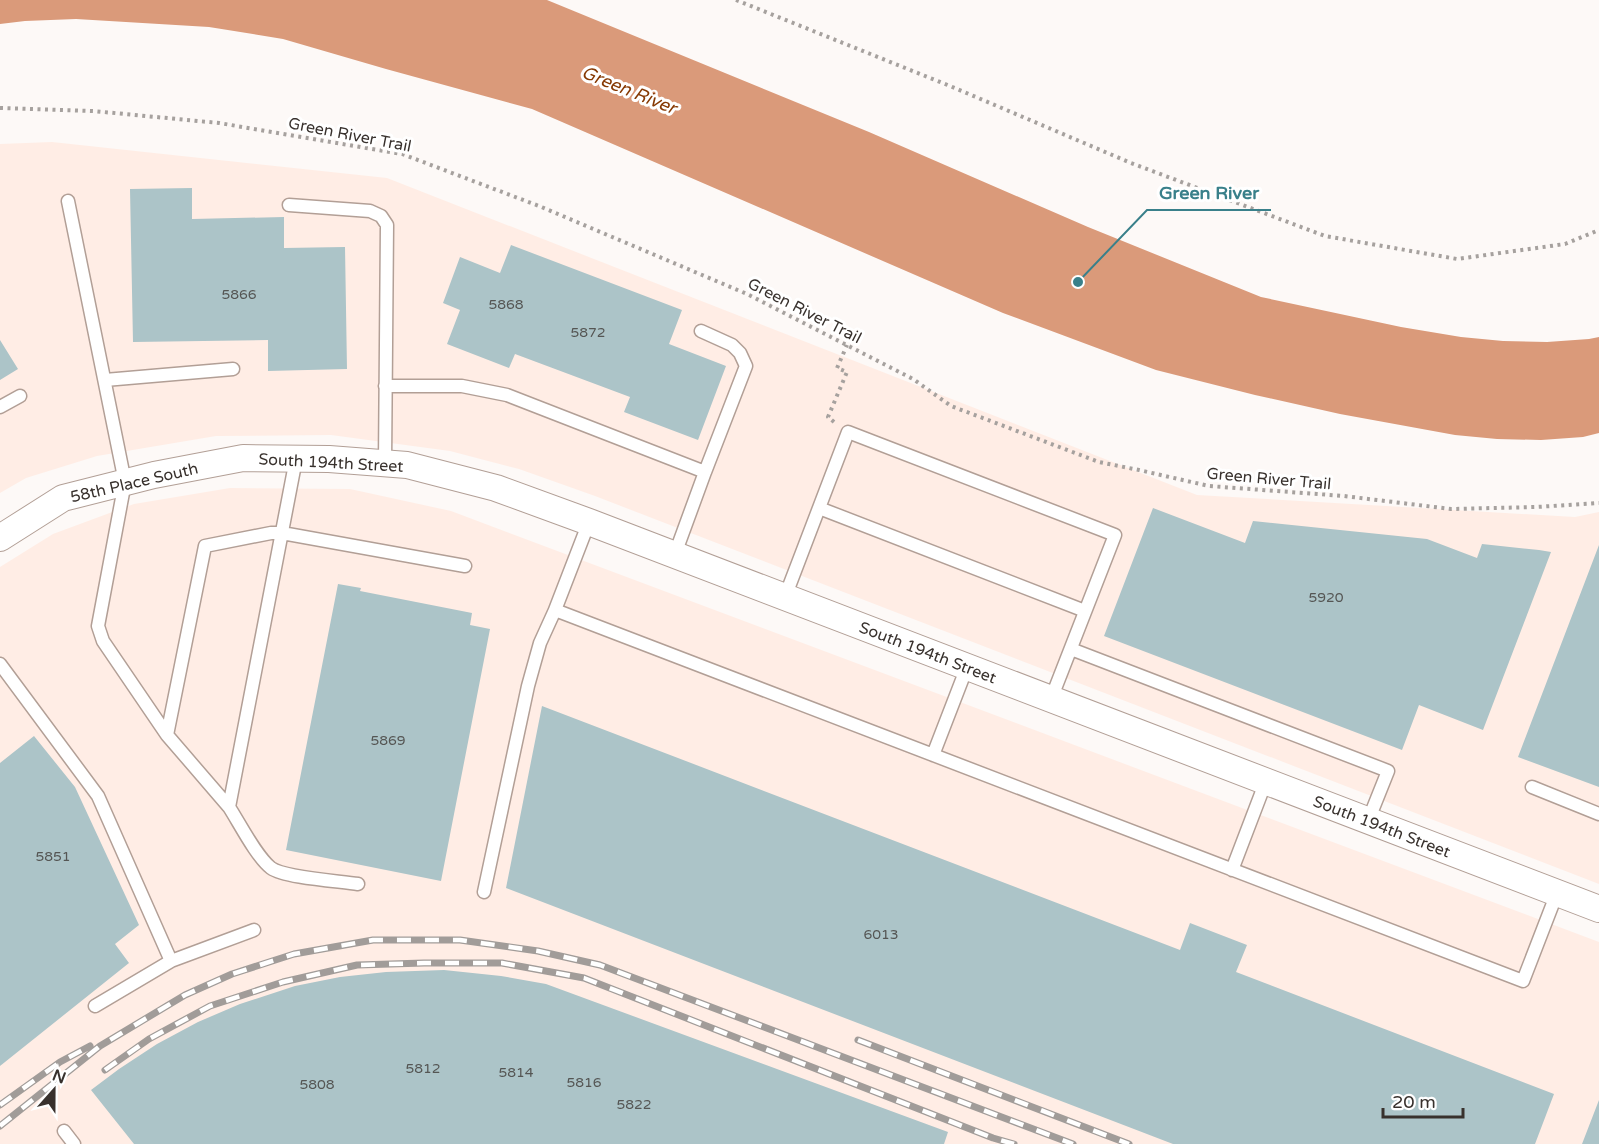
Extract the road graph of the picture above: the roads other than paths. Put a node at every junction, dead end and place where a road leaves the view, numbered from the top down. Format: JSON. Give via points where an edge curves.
{"nodes":[{"id":1,"x":68,"y":201,"type":"dead end"},
{"id":2,"x":289,"y":205,"type":"dead end"},
{"id":3,"x":701,"y":331,"type":"dead end"},
{"id":4,"x":233,"y":369,"type":"dead end"},
{"id":5,"x":105,"y":380,"type":"junction"},
{"id":6,"x":386,"y":386,"type":"junction"},
{"id":7,"x":20,"y":396,"type":"dead end"},
{"id":8,"x":0,"y":407,"type":"edge"},
{"id":9,"x":243,"y":458,"type":"joint"},
{"id":10,"x":296,"y":459,"type":"junction"},
{"id":11,"x":385,"y":464,"type":"junction"},
{"id":12,"x":705,"y":472,"type":"junction"},
{"id":13,"x":125,"y":482,"type":"junction"},
{"id":14,"x":819,"y":508,"type":"junction"},
{"id":15,"x":589,"y":522,"type":"junction"},
{"id":16,"x":282,"y":533,"type":"junction"},
{"id":17,"x":0,"y":538,"type":"edge"},
{"id":18,"x":675,"y":554,"type":"junction"},
{"id":19,"x":465,"y":566,"type":"dead end"},
{"id":20,"x":785,"y":597,"type":"junction"},
{"id":21,"x":555,"y":610,"type":"junction"},
{"id":22,"x":1085,"y":611,"type":"junction"},
{"id":23,"x":1071,"y":649,"type":"junction"},
{"id":24,"x":0,"y":664,"type":"edge"},
{"id":25,"x":967,"y":667,"type":"junction"},
{"id":26,"x":1051,"y":699,"type":"junction"},
{"id":27,"x":167,"y":735,"type":"junction"},
{"id":28,"x":933,"y":755,"type":"junction"},
{"id":29,"x":1266,"y":781,"type":"junction"},
{"id":30,"x":1532,"y":787,"type":"dead end"},
{"id":31,"x":229,"y":807,"type":"junction"},
{"id":32,"x":1599,"y":814,"type":"edge"},
{"id":33,"x":1368,"y":820,"type":"junction"},
{"id":34,"x":1232,"y":870,"type":"junction"},
{"id":35,"x":358,"y":884,"type":"dead end"},
{"id":36,"x":484,"y":892,"type":"dead end"},
{"id":37,"x":1557,"y":893,"type":"junction"},
{"id":38,"x":1599,"y":909,"type":"edge"},
{"id":39,"x":254,"y":930,"type":"dead end"},
{"id":40,"x":171,"y":962,"type":"junction"},
{"id":41,"x":95,"y":1006,"type":"dead end"},
{"id":42,"x":64,"y":1131,"type":"dead end"},
{"id":43,"x":74,"y":1144,"type":"edge"}],
"edges":[{"from":1,"to":5,"type":"lane"},
{"from":2,"to":6,"type":"lane","via":[[370,211],[381,216],[387,225]]},
{"from":3,"to":12,"type":"lane","via":[[732,345],[746,366]]},
{"from":4,"to":5,"type":"lane"},
{"from":5,"to":13,"type":"lane"},
{"from":6,"to":11,"type":"lane"},
{"from":6,"to":12,"type":"lane","via":[[462,386],[507,395]]},
{"from":7,"to":8,"type":"lane"},
{"from":9,"to":10,"type":"street","name":"South 194th Street"},
{"from":9,"to":13,"type":"street","name":"58th Place South"},
{"from":10,"to":11,"type":"street","name":"South 194th Street"},
{"from":10,"to":16,"type":"lane"},
{"from":11,"to":15,"type":"street","name":"South 194th Street","via":[[407,465],[496,488]]},
{"from":12,"to":18,"type":"lane"},
{"from":13,"to":17,"type":"street","name":"58th Place South","via":[[63,498]]},
{"from":13,"to":27,"type":"lane","via":[[98,626],[103,641]]},
{"from":14,"to":20,"type":"lane"},
{"from":14,"to":22,"type":"lane"},
{"from":14,"to":22,"type":"lane","via":[[848,432],[1115,535]]},
{"from":15,"to":18,"type":"street","name":"South 194th Street"},
{"from":15,"to":21,"type":"lane"},
{"from":16,"to":19,"type":"lane"},
{"from":16,"to":27,"type":"lane","via":[[205,546]]},
{"from":16,"to":31,"type":"lane"},
{"from":18,"to":20,"type":"street","name":"South 194th Street"},
{"from":20,"to":25,"type":"street","name":"South 194th Street"},
{"from":21,"to":28,"type":"lane"},
{"from":21,"to":36,"type":"lane","via":[[540,643],[528,686]]},
{"from":22,"to":23,"type":"lane"},
{"from":23,"to":26,"type":"lane"},
{"from":23,"to":33,"type":"lane","via":[[1388,771]]},
{"from":24,"to":40,"type":"lane","via":[[98,795]]},
{"from":25,"to":26,"type":"street","name":"South 194th Street"},
{"from":25,"to":28,"type":"lane"},
{"from":26,"to":29,"type":"street","name":"South 194th Street"},
{"from":27,"to":31,"type":"lane"},
{"from":28,"to":34,"type":"lane"},
{"from":29,"to":33,"type":"street","name":"South 194th Street"},
{"from":29,"to":34,"type":"lane"},
{"from":30,"to":32,"type":"lane"},
{"from":31,"to":35,"type":"lane","via":[[272,868],[283,874]]},
{"from":33,"to":37,"type":"street","name":"South 194th Street"},
{"from":34,"to":37,"type":"lane","via":[[1523,981]]},
{"from":37,"to":38,"type":"street","name":"South 194th Street"},
{"from":39,"to":40,"type":"lane"},
{"from":40,"to":41,"type":"lane"},
{"from":42,"to":43,"type":"lane"}]}
